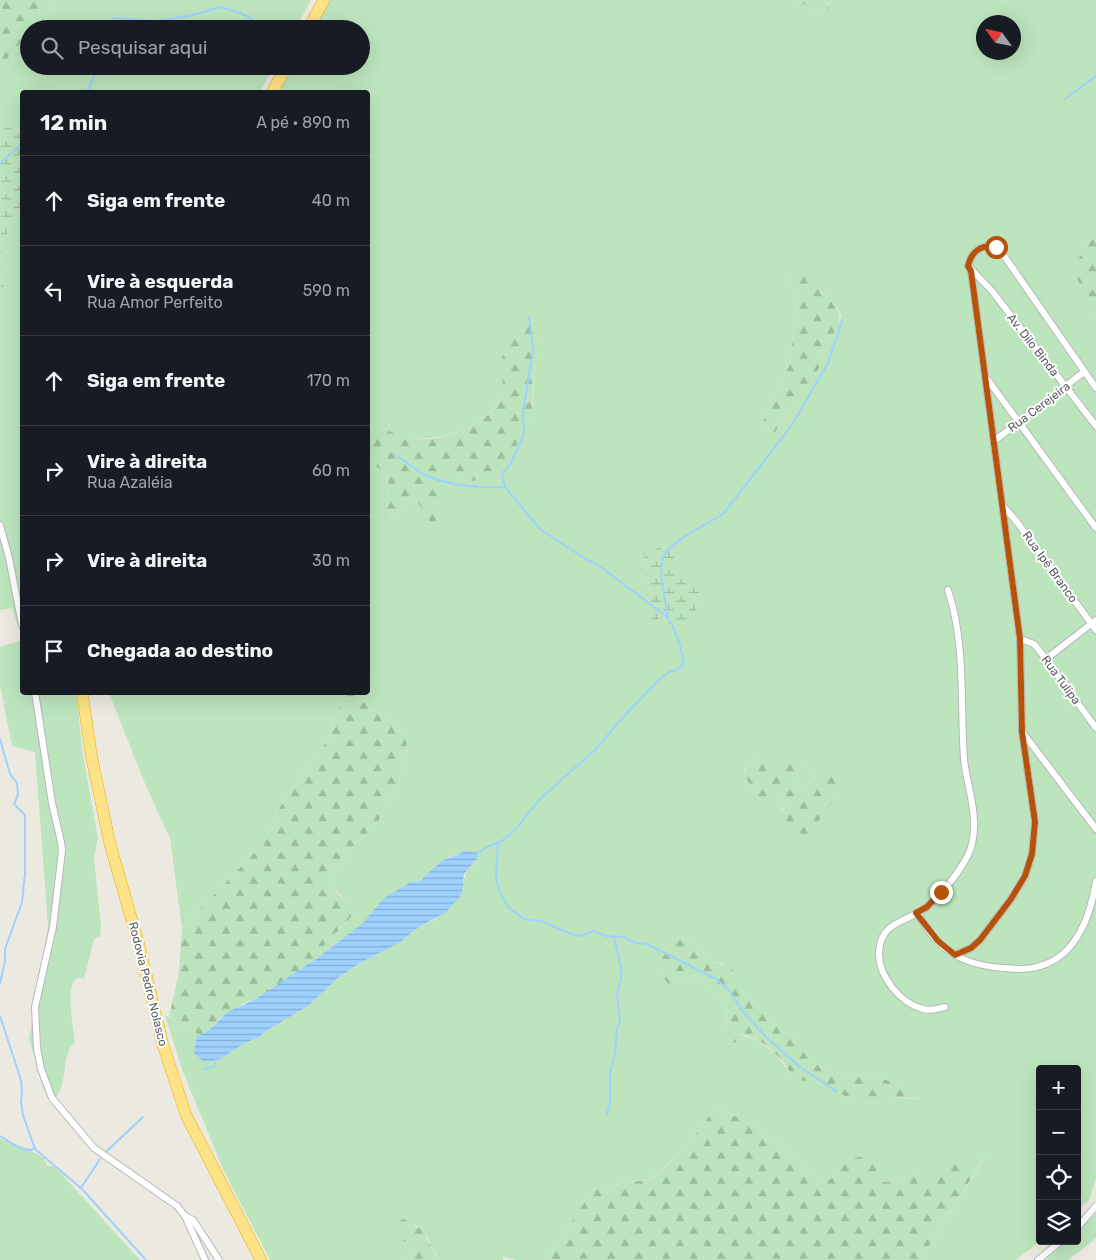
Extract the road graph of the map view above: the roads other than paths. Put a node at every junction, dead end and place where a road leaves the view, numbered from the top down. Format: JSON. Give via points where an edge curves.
{"nodes":[{"id":1,"x":324,"y":0,"type":"edge"},
{"id":2,"x":313,"y":20,"type":"edge"},
{"id":3,"x":282,"y":75,"type":"edge"},
{"id":4,"x":273,"y":90,"type":"edge"},
{"id":5,"x":970,"y":268,"type":"junction"},
{"id":6,"x":1084,"y":372,"type":"junction"},
{"id":7,"x":987,"y":378,"type":"junction"},
{"id":8,"x":1065,"y":387,"type":"junction"},
{"id":9,"x":1096,"y":388,"type":"edge"},
{"id":10,"x":1019,"y":422,"type":"junction"},
{"id":11,"x":1096,"y":426,"type":"edge"},
{"id":12,"x":994,"y":441,"type":"junction"},
{"id":13,"x":1003,"y":506,"type":"junction"},
{"id":14,"x":0,"y":525,"type":"edge"},
{"id":15,"x":1096,"y":528,"type":"edge"},
{"id":16,"x":948,"y":590,"type":"dead end"},
{"id":17,"x":20,"y":614,"type":"edge"},
{"id":18,"x":1094,"y":622,"type":"edge"},
{"id":19,"x":1096,"y":630,"type":"edge"},
{"id":20,"x":1020,"y":639,"type":"junction"},
{"id":21,"x":1046,"y":658,"type":"junction"},
{"id":22,"x":35,"y":695,"type":"edge"},
{"id":23,"x":82,"y":695,"type":"edge"},
{"id":24,"x":1096,"y":728,"type":"edge"},
{"id":25,"x":1022,"y":732,"type":"junction"},
{"id":26,"x":1096,"y":829,"type":"edge"},
{"id":27,"x":1096,"y":881,"type":"edge"},
{"id":28,"x":916,"y":913,"type":"junction"},
{"id":29,"x":955,"y":955,"type":"junction"},
{"id":30,"x":945,"y":1007,"type":"dead end"},
{"id":31,"x":1096,"y":1206,"type":"edge"},
{"id":32,"x":184,"y":1216,"type":"junction"},
{"id":33,"x":1081,"y":1223,"type":"edge"},
{"id":34,"x":1056,"y":1245,"type":"edge"},
{"id":35,"x":205,"y":1260,"type":"edge"},
{"id":36,"x":220,"y":1260,"type":"edge"},
{"id":37,"x":261,"y":1260,"type":"edge"},
{"id":38,"x":1038,"y":1260,"type":"edge"}],
"edges":[{"from":1,"to":2,"type":"highway"},
{"from":3,"to":4,"type":"highway"},
{"from":5,"to":6,"type":"street","name":"Av. Dilo Binda","via":[[971,256],[980,248],[991,246],[1000,250]]},
{"from":5,"to":7,"type":"street"},
{"from":5,"to":8,"type":"street","name":"Av. Dilo Binda"},
{"from":6,"to":8,"type":"street","name":"Rua Cerejeira"},
{"from":6,"to":9,"type":"street","name":"Av. Dilo Binda"},
{"from":7,"to":10,"type":"street"},
{"from":7,"to":12,"type":"street"},
{"from":8,"to":10,"type":"street","name":"Rua Cerejeira"},
{"from":8,"to":11,"type":"street","name":"Av. Dilo Binda"},
{"from":10,"to":12,"type":"street","name":"Rua Cerejeira"},
{"from":10,"to":15,"type":"street"},
{"from":12,"to":13,"type":"street"},
{"from":13,"to":18,"type":"street","name":"Rua Ipê Branco"},
{"from":13,"to":20,"type":"street"},
{"from":14,"to":17,"type":"street","via":[[10,558]]},
{"from":16,"to":28,"type":"street","via":[[954,608],[961,666],[964,760],[973,835],[961,868],[927,907]]},
{"from":18,"to":19,"type":"street","name":"Rua Ipê Branco"},
{"from":18,"to":21,"type":"street"},
{"from":20,"to":21,"type":"street","name":"Rua Tulipa","via":[[1034,644]]},
{"from":20,"to":25,"type":"street"},
{"from":21,"to":24,"type":"street","name":"Rua Tulipa"},
{"from":22,"to":32,"type":"street","via":[[62,851],[53,927],[35,1007],[41,1070],[52,1098],[94,1148],[177,1206]]},
{"from":23,"to":37,"type":"highway","name":"Rodovia Pedro Nolasco","via":[[110,844],[168,1063],[186,1115]]},
{"from":25,"to":26,"type":"street"},
{"from":25,"to":29,"type":"street","via":[[1035,822],[1032,854],[1025,876],[980,940]]},
{"from":27,"to":29,"type":"street","via":[[1079,934],[1051,962],[1016,969],[988,967]]},
{"from":28,"to":29,"type":"street","via":[[938,941]]},
{"from":28,"to":30,"type":"street","via":[[884,933],[880,961],[886,978],[902,998],[922,1008]]},
{"from":31,"to":33,"type":"street"},
{"from":32,"to":35,"type":"street"},
{"from":32,"to":36,"type":"street","via":[[193,1220]]},
{"from":34,"to":38,"type":"street"}]}
